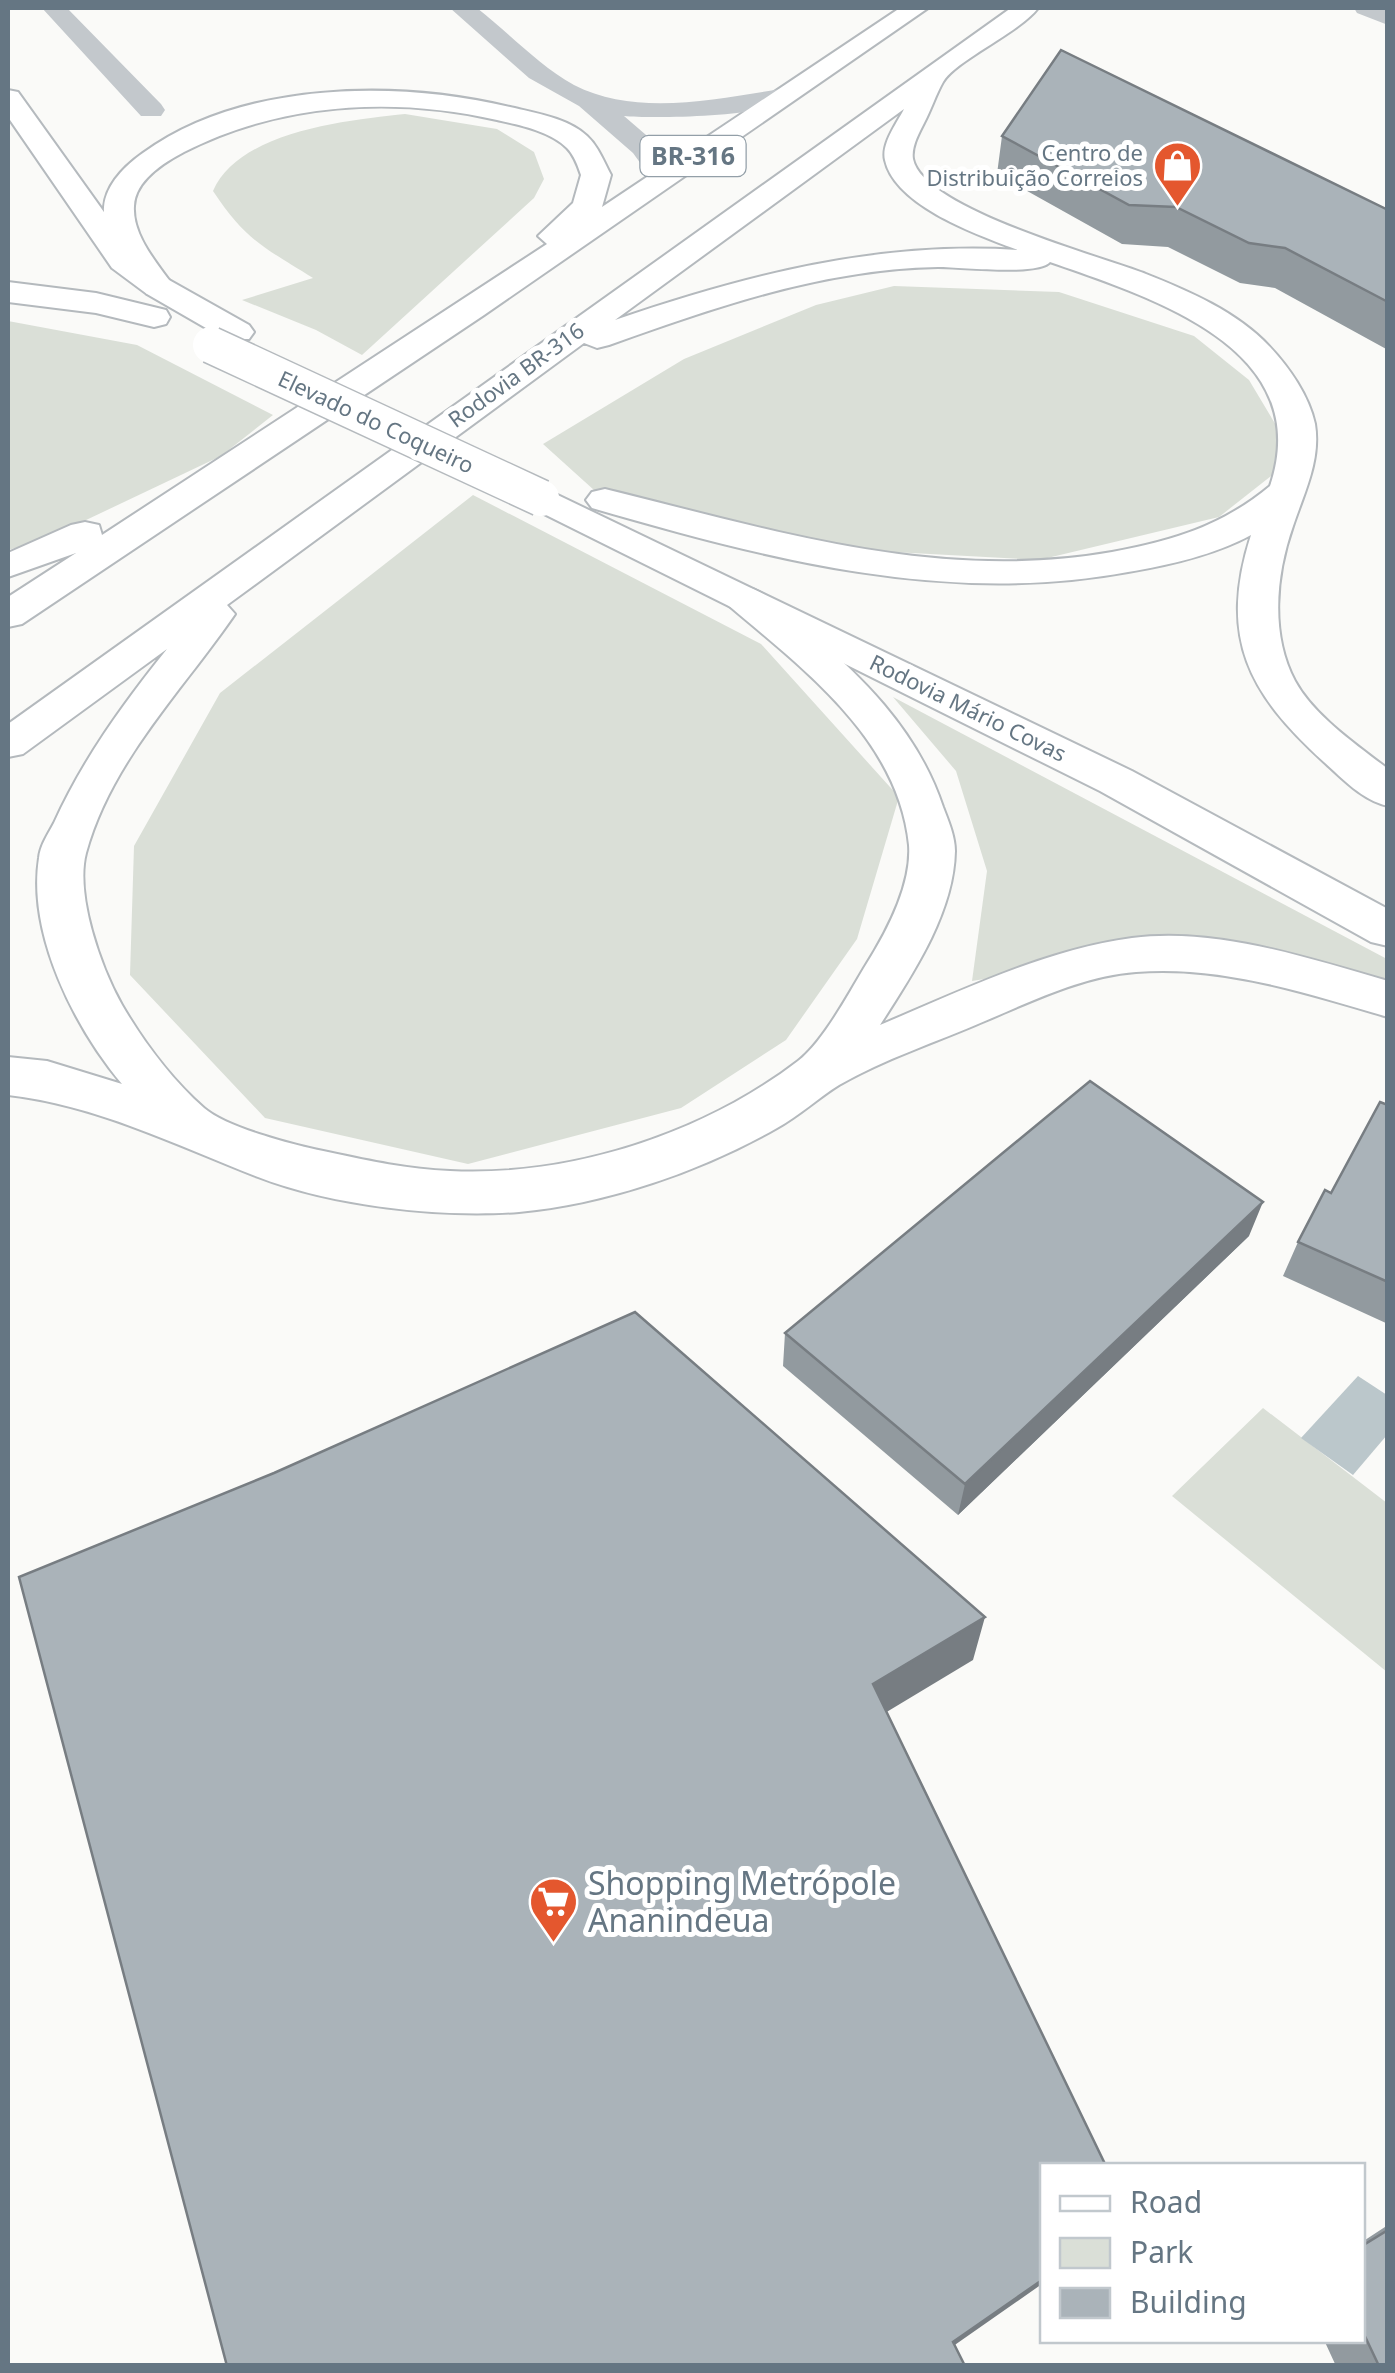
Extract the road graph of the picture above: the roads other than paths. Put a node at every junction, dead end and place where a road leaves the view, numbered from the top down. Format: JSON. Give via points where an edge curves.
{"nodes":[{"id":1,"x":54,"y":8,"type":"edge"},
{"id":2,"x":462,"y":8,"type":"edge"},
{"id":3,"x":916,"y":8,"type":"edge"},
{"id":4,"x":1026,"y":8,"type":"edge"},
{"id":5,"x":1366,"y":8,"type":"edge"},
{"id":6,"x":1388,"y":18,"type":"edge"},
{"id":7,"x":932,"y":75,"type":"junction"},
{"id":8,"x":781,"y":96,"type":"junction"},
{"id":9,"x":8,"y":98,"type":"edge"},
{"id":10,"x":588,"y":101,"type":"junction"},
{"id":11,"x":150,"y":110,"type":"dead end"},
{"id":12,"x":18,"y":165,"type":"dead end"},
{"id":13,"x":664,"y":176,"type":"junction"},
{"id":14,"x":1097,"y":268,"type":"junction"},
{"id":15,"x":8,"y":292,"type":"edge"},
{"id":16,"x":156,"y":302,"type":"junction"},
{"id":17,"x":473,"y":308,"type":"junction"},
{"id":18,"x":538,"y":360,"type":"junction"},
{"id":19,"x":268,"y":444,"type":"junction"},
{"id":20,"x":1290,"y":488,"type":"junction"},
{"id":21,"x":552,"y":490,"type":"junction"},
{"id":22,"x":605,"y":500,"type":"junction"},
{"id":23,"x":258,"y":561,"type":"junction"},
{"id":24,"x":8,"y":565,"type":"edge"},
{"id":25,"x":741,"y":596,"type":"junction"},
{"id":26,"x":8,"y":615,"type":"edge"},
{"id":27,"x":8,"y":744,"type":"edge"},
{"id":28,"x":1388,"y":792,"type":"edge"},
{"id":29,"x":1388,"y":898,"type":"edge"},
{"id":30,"x":1388,"y":930,"type":"edge"},
{"id":31,"x":1388,"y":998,"type":"edge"},
{"id":32,"x":822,"y":1070,"type":"junction"},
{"id":33,"x":8,"y":1076,"type":"edge"},
{"id":34,"x":188,"y":1125,"type":"junction"}],
"edges":[{"from":1,"to":11,"type":"street"},
{"from":2,"to":10,"type":"street","via":[[562,89]]},
{"from":3,"to":8,"type":"main road","number":"BR-316"},
{"from":4,"to":7,"type":"main road","name":"Rodovia BR-316","number":"BR-316"},
{"from":5,"to":6,"type":"street"},
{"from":7,"to":14,"type":"main road","via":[[901,140],[898,161],[914,184],[989,228]]},
{"from":7,"to":18,"type":"main road","name":"Rodovia BR-316","number":"BR-316"},
{"from":8,"to":10,"type":"street","via":[[705,109]]},
{"from":8,"to":13,"type":"main road","number":"BR-316"},
{"from":9,"to":16,"type":"main road"},
{"from":10,"to":13,"type":"street","via":[[644,148]]},
{"from":12,"to":16,"type":"main road","via":[[124,296]]},
{"from":13,"to":17,"type":"main road","number":"BR-316"},
{"from":14,"to":18,"type":"main road","via":[[972,257],[802,272]]},
{"from":14,"to":20,"type":"main road","via":[[1200,312],[1254,349],[1286,392],[1298,436]]},
{"from":15,"to":16,"type":"main road","via":[[96,303]]},
{"from":16,"to":17,"type":"main road","via":[[120,224],[119,203],[144,165],[221,122],[267,111],[426,101],[493,110],[555,130],[578,143],[596,175],[587,207]]},
{"from":16,"to":21,"type":"main road","name":"Elevado do Coqueiro","bridge":true},
{"from":17,"to":19,"type":"main road","number":"BR-316"},
{"from":18,"to":23,"type":"main road","name":"Rodovia BR-316","number":"BR-316"},
{"from":19,"to":24,"type":"main road","via":[[46,553]]},
{"from":19,"to":26,"type":"main road","number":"BR-316"},
{"from":20,"to":22,"type":"main road","via":[[1243,525],[1186,548],[1113,566],[1033,575],[945,572],[765,546]]},
{"from":20,"to":28,"type":"main road","via":[[1259,580],[1260,640],[1275,683],[1349,763]]},
{"from":21,"to":22,"type":"main road","name":"Rodovia Mário Covas"},
{"from":21,"to":25,"type":"main road","name":"Rodovia Mário Covas"},
{"from":22,"to":29,"type":"main road","name":"Rodovia Mário Covas","via":[[1141,764]]},
{"from":23,"to":27,"type":"main road","name":"Rodovia BR-316","number":"BR-316"},
{"from":23,"to":34,"type":"main road","via":[[100,772],[62,855],[61,898],[81,977],[121,1048]]},
{"from":25,"to":30,"type":"main road","name":"Rodovia Mário Covas","via":[[1116,781]]},
{"from":25,"to":32,"type":"main road","via":[[881,723],[917,787],[932,851],[914,918],[882,986]]},
{"from":31,"to":32,"type":"main road","via":[[1288,970],[1191,955],[1133,956],[1038,978]]},
{"from":32,"to":34,"type":"main road","via":[[759,1114],[670,1154],[522,1190],[398,1188],[280,1163]]},
{"from":33,"to":34,"type":"main road","via":[[47,1080]]}]}
